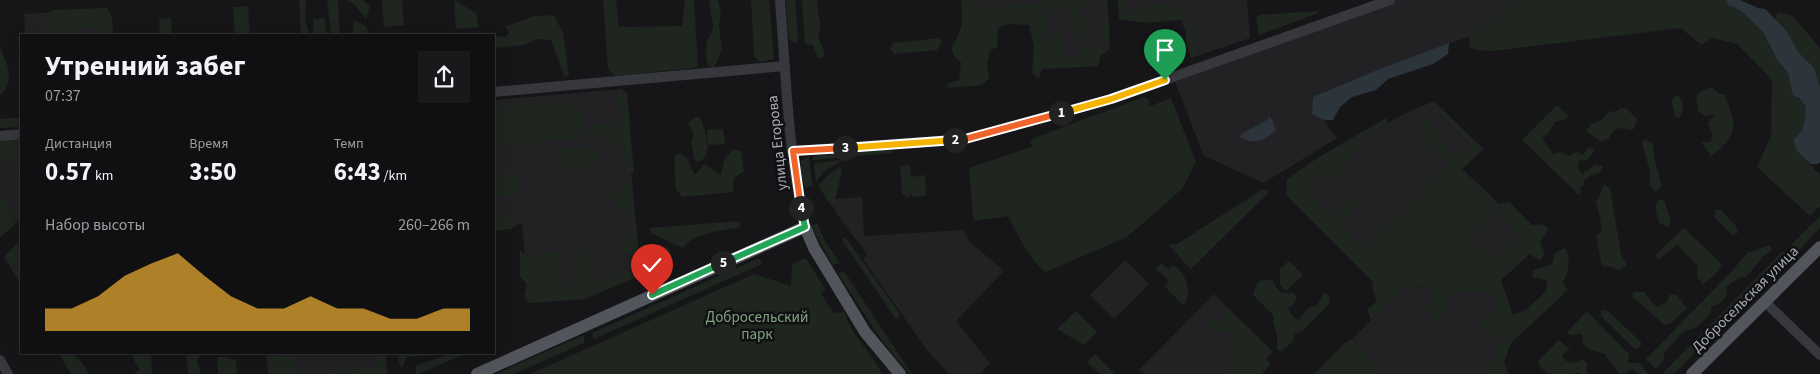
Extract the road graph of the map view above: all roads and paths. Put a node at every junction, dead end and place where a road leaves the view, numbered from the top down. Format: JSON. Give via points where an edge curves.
{"nodes":[{"id":1,"x":780,"y":0,"type":"edge"},
{"id":2,"x":1390,"y":0,"type":"edge"},
{"id":3,"x":785,"y":66,"type":"junction"},
{"id":4,"x":495,"y":92,"type":"edge"},
{"id":5,"x":20,"y":134,"type":"edge"},
{"id":6,"x":0,"y":136,"type":"edge"},
{"id":7,"x":793,"y":151,"type":"junction"},
{"id":8,"x":805,"y":227,"type":"junction"},
{"id":9,"x":1820,"y":247,"type":"edge"},
{"id":10,"x":1765,"y":302,"type":"junction"},
{"id":11,"x":1820,"y":356,"type":"edge"},
{"id":12,"x":0,"y":360,"type":"edge"},
{"id":13,"x":8,"y":374,"type":"edge"},
{"id":14,"x":477,"y":374,"type":"edge"},
{"id":15,"x":900,"y":374,"type":"edge"},
{"id":16,"x":1692,"y":374,"type":"edge"}],
"edges":[{"from":1,"to":3,"type":"street","name":"улица Егорова"},
{"from":2,"to":7,"type":"street","via":[[1111,99],[965,139]]},
{"from":3,"to":4,"type":"street"},
{"from":3,"to":7,"type":"street","name":"улица Егорова"},
{"from":5,"to":6,"type":"street"},
{"from":7,"to":8,"type":"street","name":"улица Егорова"},
{"from":8,"to":14,"type":"main road"},
{"from":8,"to":15,"type":"main road","name":"улица Егорова","via":[[818,256],[865,332]]},
{"from":9,"to":10,"type":"main road","name":"Добросельская улица"},
{"from":10,"to":11,"type":"street"},
{"from":10,"to":16,"type":"main road","name":"Добросельская улица"},
{"from":12,"to":13,"type":"street"}]}
